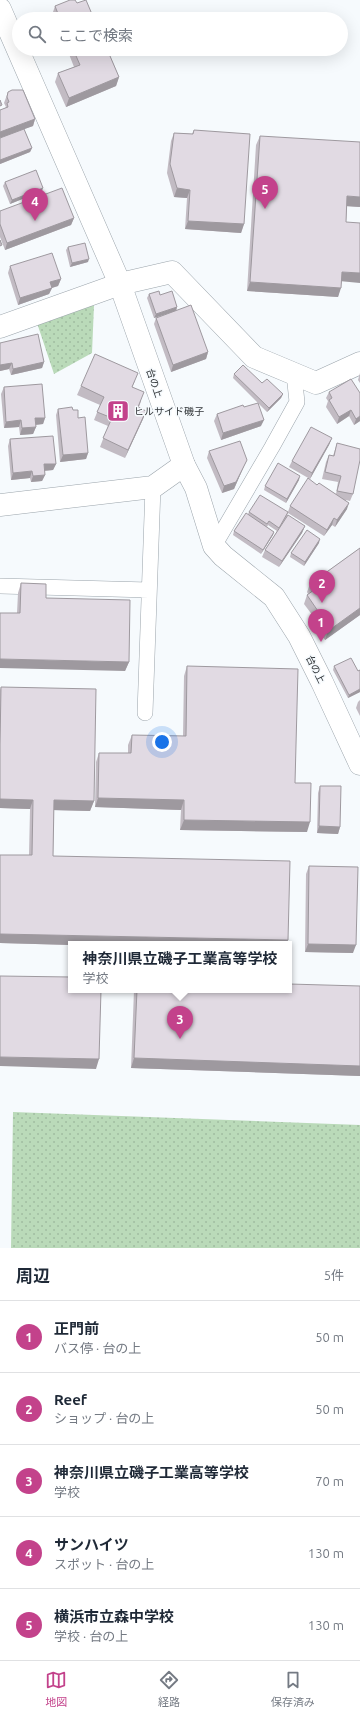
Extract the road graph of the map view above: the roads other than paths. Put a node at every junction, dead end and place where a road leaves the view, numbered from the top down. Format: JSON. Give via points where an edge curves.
{"nodes":[{"id":1,"x":0,"y":9,"type":"edge"},
{"id":2,"x":12,"y":36,"type":"edge"},
{"id":3,"x":21,"y":56,"type":"edge"},
{"id":4,"x":120,"y":284,"type":"junction"},
{"id":5,"x":0,"y":327,"type":"edge"},
{"id":6,"x":360,"y":363,"type":"edge"},
{"id":7,"x":294,"y":374,"type":"junction"},
{"id":8,"x":184,"y":465,"type":"junction"},
{"id":9,"x":153,"y":487,"type":"junction"},
{"id":10,"x":0,"y":505,"type":"edge"},
{"id":11,"x":214,"y":546,"type":"junction"},
{"id":12,"x":0,"y":586,"type":"edge"},
{"id":13,"x":149,"y":590,"type":"junction"},
{"id":14,"x":145,"y":712,"type":"dead end"},
{"id":15,"x":360,"y":764,"type":"edge"}],
"edges":[{"from":1,"to":2,"type":"street","name":"台の上"},
{"from":3,"to":4,"type":"street","name":"台の上"},
{"from":4,"to":5,"type":"street"},
{"from":4,"to":7,"type":"street","via":[[172,272],[254,357]]},
{"from":4,"to":8,"type":"street","name":"台の上"},
{"from":6,"to":7,"type":"street","via":[[316,383]]},
{"from":7,"to":11,"type":"lane","via":[[297,402]]},
{"from":8,"to":9,"type":"street"},
{"from":8,"to":11,"type":"street","name":"台の上","via":[[196,488]]},
{"from":9,"to":10,"type":"street"},
{"from":9,"to":13,"type":"lane"},
{"from":11,"to":15,"type":"street","name":"台の上","via":[[274,597],[322,682]]},
{"from":12,"to":13,"type":"lane"},
{"from":13,"to":14,"type":"lane"}]}
